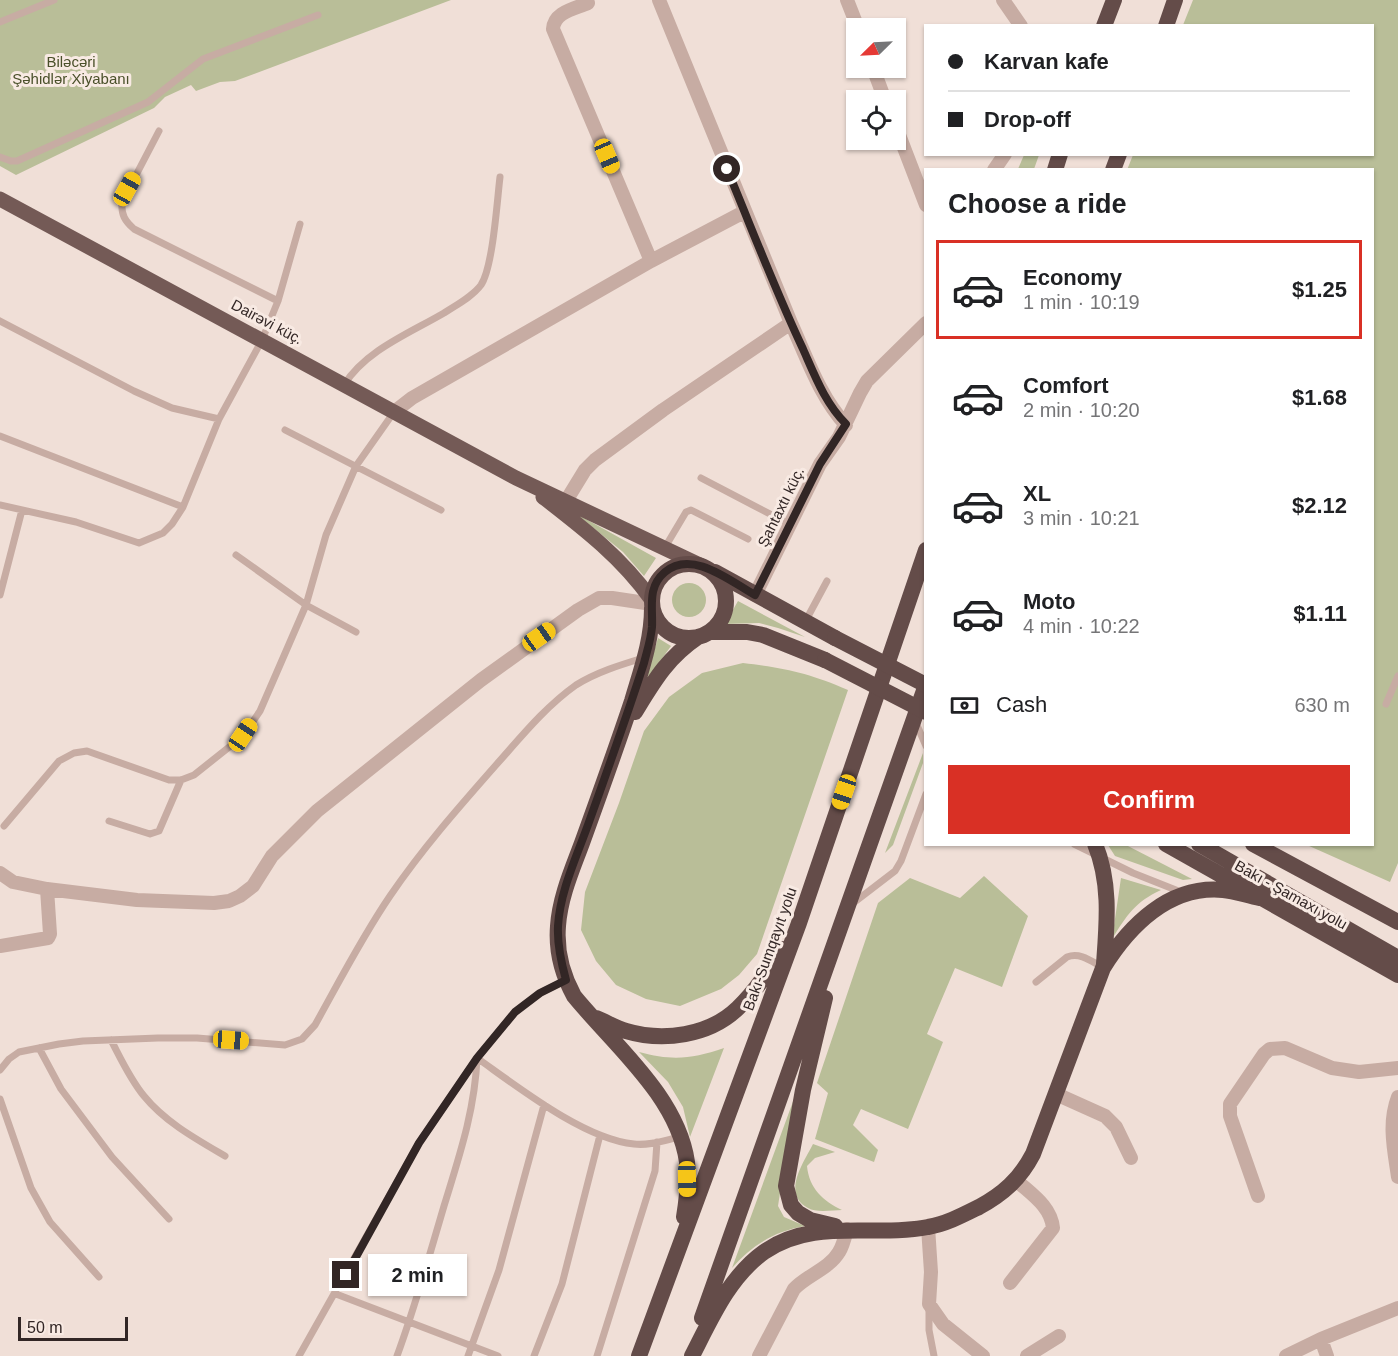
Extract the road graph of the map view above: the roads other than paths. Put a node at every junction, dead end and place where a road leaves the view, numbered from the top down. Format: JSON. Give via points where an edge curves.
{"nodes":[{"id":1,"x":54,"y":0,"type":"edge"},
{"id":2,"x":659,"y":0,"type":"edge"},
{"id":3,"x":847,"y":0,"type":"edge"},
{"id":4,"x":1003,"y":0,"type":"edge"},
{"id":5,"x":1114,"y":0,"type":"edge"},
{"id":6,"x":1175,"y":0,"type":"edge"},
{"id":7,"x":588,"y":3,"type":"dead end"},
{"id":8,"x":318,"y":15,"type":"dead end"},
{"id":9,"x":854,"y":18,"type":"edge"},
{"id":10,"x":0,"y":22,"type":"edge"},
{"id":11,"x":1020,"y":24,"type":"edge"},
{"id":12,"x":1105,"y":24,"type":"edge"},
{"id":13,"x":1167,"y":24,"type":"edge"},
{"id":14,"x":159,"y":131,"type":"dead end"},
{"id":15,"x":905,"y":150,"type":"edge"},
{"id":16,"x":0,"y":157,"type":"edge"},
{"id":17,"x":500,"y":177,"type":"dead end"},
{"id":18,"x":924,"y":200,"type":"edge"},
{"id":19,"x":1,"y":203,"type":"edge"},
{"id":20,"x":744,"y":212,"type":"junction"},
{"id":21,"x":300,"y":224,"type":"dead end"},
{"id":22,"x":651,"y":261,"type":"junction"},
{"id":23,"x":278,"y":301,"type":"junction"},
{"id":24,"x":0,"y":321,"type":"edge"},
{"id":25,"x":791,"y":323,"type":"junction"},
{"id":26,"x":924,"y":325,"type":"edge"},
{"id":27,"x":262,"y":340,"type":"junction"},
{"id":28,"x":344,"y":385,"type":"junction"},
{"id":29,"x":394,"y":412,"type":"junction"},
{"id":30,"x":219,"y":419,"type":"junction"},
{"id":31,"x":846,"y":424,"type":"junction"},
{"id":32,"x":285,"y":430,"type":"dead end"},
{"id":33,"x":0,"y":436,"type":"edge"},
{"id":34,"x":356,"y":466,"type":"junction"},
{"id":35,"x":516,"y":478,"type":"junction"},
{"id":36,"x":701,"y":478,"type":"dead end"},
{"id":37,"x":566,"y":501,"type":"junction"},
{"id":38,"x":0,"y":505,"type":"edge"},
{"id":39,"x":183,"y":507,"type":"junction"},
{"id":40,"x":22,"y":510,"type":"junction"},
{"id":41,"x":441,"y":510,"type":"dead end"},
{"id":42,"x":790,"y":525,"type":"junction"},
{"id":43,"x":748,"y":539,"type":"dead end"},
{"id":44,"x":664,"y":549,"type":"junction"},
{"id":45,"x":236,"y":555,"type":"dead end"},
{"id":46,"x":924,"y":556,"type":"edge"},
{"id":47,"x":706,"y":568,"type":"junction"},
{"id":48,"x":827,"y":581,"type":"dead end"},
{"id":49,"x":1,"y":585,"type":"edge"},
{"id":50,"x":0,"y":595,"type":"edge"},
{"id":51,"x":755,"y":595,"type":"junction"},
{"id":52,"x":652,"y":604,"type":"junction"},
{"id":53,"x":306,"y":605,"type":"junction"},
{"id":54,"x":805,"y":622,"type":"junction"},
{"id":55,"x":356,"y":632,"type":"dead end"},
{"id":56,"x":704,"y":634,"type":"junction"},
{"id":57,"x":646,"y":657,"type":"junction"},
{"id":58,"x":1398,"y":676,"type":"edge"},
{"id":59,"x":924,"y":684,"type":"edge"},
{"id":60,"x":924,"y":695,"type":"edge"},
{"id":61,"x":1386,"y":704,"type":"dead end"},
{"id":62,"x":920,"y":715,"type":"edge"},
{"id":63,"x":924,"y":736,"type":"edge"},
{"id":64,"x":620,"y":739,"type":"junction"},
{"id":65,"x":181,"y":780,"type":"junction"},
{"id":66,"x":924,"y":800,"type":"edge"},
{"id":67,"x":109,"y":821,"type":"dead end"},
{"id":68,"x":4,"y":826,"type":"dead end"},
{"id":69,"x":1081,"y":846,"type":"edge"},
{"id":70,"x":1169,"y":846,"type":"edge"},
{"id":71,"x":1202,"y":846,"type":"edge"},
{"id":72,"x":1257,"y":846,"type":"edge"},
{"id":73,"x":1098,"y":851,"type":"edge"},
{"id":74,"x":0,"y":873,"type":"edge"},
{"id":75,"x":47,"y":889,"type":"junction"},
{"id":76,"x":1186,"y":894,"type":"junction"},
{"id":77,"x":1260,"y":898,"type":"junction"},
{"id":78,"x":846,"y":909,"type":"junction"},
{"id":79,"x":1398,"y":922,"type":"edge"},
{"id":80,"x":799,"y":923,"type":"junction"},
{"id":81,"x":0,"y":946,"type":"edge"},
{"id":82,"x":1398,"y":958,"type":"edge"},
{"id":83,"x":1103,"y":968,"type":"junction"},
{"id":84,"x":1398,"y":975,"type":"edge"},
{"id":85,"x":566,"y":980,"type":"junction"},
{"id":86,"x":1036,"y":982,"type":"dead end"},
{"id":87,"x":590,"y":1016,"type":"junction"},
{"id":88,"x":111,"y":1040,"type":"junction"},
{"id":89,"x":39,"y":1048,"type":"junction"},
{"id":90,"x":477,"y":1058,"type":"junction"},
{"id":91,"x":1398,"y":1068,"type":"edge"},
{"id":92,"x":0,"y":1070,"type":"edge"},
{"id":93,"x":1056,"y":1094,"type":"junction"},
{"id":94,"x":1398,"y":1097,"type":"edge"},
{"id":95,"x":0,"y":1099,"type":"edge"},
{"id":96,"x":544,"y":1106,"type":"junction"},
{"id":97,"x":600,"y":1135,"type":"junction"},
{"id":98,"x":680,"y":1137,"type":"junction"},
{"id":99,"x":657,"y":1142,"type":"junction"},
{"id":100,"x":225,"y":1156,"type":"dead end"},
{"id":101,"x":1131,"y":1158,"type":"dead end"},
{"id":102,"x":1398,"y":1177,"type":"edge"},
{"id":103,"x":1016,"y":1180,"type":"junction"},
{"id":104,"x":1258,"y":1196,"type":"dead end"},
{"id":105,"x":169,"y":1219,"type":"dead end"},
{"id":106,"x":928,"y":1227,"type":"junction"},
{"id":107,"x":847,"y":1229,"type":"junction"},
{"id":108,"x":680,"y":1251,"type":"junction"},
{"id":109,"x":99,"y":1277,"type":"dead end"},
{"id":110,"x":1010,"y":1283,"type":"dead end"},
{"id":111,"x":336,"y":1294,"type":"junction"},
{"id":112,"x":929,"y":1305,"type":"junction"},
{"id":113,"x":1398,"y":1308,"type":"edge"},
{"id":114,"x":410,"y":1322,"type":"junction"},
{"id":115,"x":1059,"y":1336,"type":"dead end"},
{"id":116,"x":1321,"y":1339,"type":"junction"},
{"id":117,"x":471,"y":1346,"type":"junction"},
{"id":118,"x":299,"y":1356,"type":"edge"},
{"id":119,"x":396,"y":1356,"type":"edge"},
{"id":120,"x":468,"y":1356,"type":"edge"},
{"id":121,"x":498,"y":1356,"type":"edge"},
{"id":122,"x":534,"y":1356,"type":"edge"},
{"id":123,"x":597,"y":1356,"type":"edge"},
{"id":124,"x":639,"y":1356,"type":"edge"},
{"id":125,"x":690,"y":1356,"type":"edge"},
{"id":126,"x":759,"y":1356,"type":"edge"},
{"id":127,"x":934,"y":1356,"type":"edge"},
{"id":128,"x":983,"y":1356,"type":"edge"},
{"id":129,"x":1027,"y":1356,"type":"edge"},
{"id":130,"x":1286,"y":1356,"type":"edge"},
{"id":131,"x":1327,"y":1356,"type":"edge"}],
"edges":[{"from":1,"to":10,"type":"lane"},
{"from":2,"to":20,"type":"street"},
{"from":3,"to":9,"type":"street"},
{"from":4,"to":11,"type":"street"},
{"from":5,"to":12,"type":"highway"},
{"from":6,"to":13,"type":"highway"},
{"from":7,"to":22,"type":"street","via":[[557,16],[553,29]]},
{"from":8,"to":16,"type":"lane","via":[[203,59],[148,102],[17,161]]},
{"from":14,"to":23,"type":"lane","via":[[122,202],[126,222]]},
{"from":15,"to":18,"type":"street"},
{"from":17,"to":28,"type":"lane","via":[[488,269],[481,284],[455,306],[369,358]]},
{"from":19,"to":27,"type":"main road","name":"Dairəvi küç."},
{"from":20,"to":22,"type":"street"},
{"from":20,"to":25,"type":"street"},
{"from":21,"to":23,"type":"lane"},
{"from":22,"to":29,"type":"street"},
{"from":23,"to":27,"type":"lane"},
{"from":24,"to":30,"type":"lane","via":[[134,391],[172,408]]},
{"from":25,"to":31,"type":"street","via":[[825,397]]},
{"from":25,"to":37,"type":"street","via":[[595,460]]},
{"from":26,"to":31,"type":"street","name":"Şahtaxtı küç.","via":[[867,381]]},
{"from":27,"to":28,"type":"main road","name":"Dairəvi küç."},
{"from":27,"to":30,"type":"lane"},
{"from":28,"to":29,"type":"main road","name":"Dairəvi küç."},
{"from":29,"to":34,"type":"lane"},
{"from":29,"to":35,"type":"main road","name":"Dairəvi küç."},
{"from":30,"to":39,"type":"lane"},
{"from":31,"to":42,"type":"street","name":"Şahtaxtı küç.","via":[[820,464]]},
{"from":32,"to":34,"type":"lane"},
{"from":33,"to":39,"type":"lane"},
{"from":34,"to":41,"type":"lane"},
{"from":34,"to":53,"type":"lane","via":[[326,535]]},
{"from":35,"to":37,"type":"main road","name":"Dairəvi küç."},
{"from":35,"to":52,"type":"main road","name":"Dairəvi küç.","via":[[621,561]]},
{"from":36,"to":42,"type":"lane"},
{"from":37,"to":44,"type":"main road","name":"Dairəvi küç."},
{"from":38,"to":40,"type":"lane"},
{"from":39,"to":40,"type":"lane","via":[[163,533],[139,543],[76,522]]},
{"from":40,"to":49,"type":"lane"},
{"from":42,"to":51,"type":"street","name":"Şahtaxtı küç."},
{"from":43,"to":44,"type":"lane","via":[[691,510]]},
{"from":44,"to":47,"type":"main road","name":"Dairəvi küç."},
{"from":45,"to":53,"type":"lane"},
{"from":46,"to":80,"type":"highway","name":"Bakı-Sumqayıt yolu"},
{"from":47,"to":51,"type":"highway"},
{"from":47,"to":52,"type":"highway","via":[[693,563],[673,567],[657,580]]},
{"from":47,"to":56,"type":"highway","via":[[721,583],[726,600],[719,623]]},
{"from":48,"to":54,"type":"lane"},
{"from":49,"to":50,"type":"lane"},
{"from":51,"to":54,"type":"highway"},
{"from":52,"to":56,"type":"highway","via":[[656,620],[674,635],[686,638]]},
{"from":52,"to":57,"type":"highway"},
{"from":52,"to":75,"type":"street","via":[[599,598],[578,610],[481,680],[317,811],[272,856],[253,886],[240,896],[214,903],[137,900]]},
{"from":53,"to":55,"type":"lane"},
{"from":53,"to":65,"type":"lane","via":[[260,711],[243,735],[194,776]]},
{"from":54,"to":59,"type":"highway","bridge":true},
{"from":56,"to":62,"type":"highway","bridge":true,"via":[[763,635],[825,660]]},
{"from":56,"to":64,"type":"highway","via":[[676,653],[659,673]]},
{"from":57,"to":64,"type":"highway"},
{"from":57,"to":88,"type":"lane","via":[[589,678],[534,722],[416,859],[315,1025],[302,1039],[285,1045],[197,1038]]},
{"from":58,"to":61,"type":"lane"},
{"from":60,"to":62,"type":"highway"},
{"from":62,"to":63,"type":"lane"},
{"from":62,"to":78,"type":"highway"},
{"from":64,"to":85,"type":"highway","via":[[563,893],[558,945]]},
{"from":65,"to":67,"type":"lane","via":[[159,831],[150,834]]},
{"from":65,"to":68,"type":"lane","via":[[169,780],[87,751],[74,753],[59,761]]},
{"from":66,"to":78,"type":"lane","via":[[895,871]]},
{"from":69,"to":73,"type":"lane"},
{"from":70,"to":77,"type":"highway","name":"Bakı - Şamaxı yolu"},
{"from":71,"to":82,"type":"highway"},
{"from":72,"to":79,"type":"highway","name":"Bakı - Şamaxı yolu"},
{"from":73,"to":76,"type":"lane"},
{"from":73,"to":83,"type":"highway","via":[[1107,899]]},
{"from":74,"to":75,"type":"street","via":[[13,882]]},
{"from":75,"to":81,"type":"street","via":[[48,938]]},
{"from":76,"to":77,"type":"highway","via":[[1224,890]]},
{"from":76,"to":83,"type":"highway","via":[[1142,919],[1119,942]]},
{"from":77,"to":84,"type":"highway","name":"Bakı - Şamaxı yolu"},
{"from":78,"to":107,"type":"highway","via":[[802,1090],[786,1186],[798,1213]]},
{"from":78,"to":125,"type":"highway"},
{"from":80,"to":87,"type":"highway","via":[[752,994],[737,1010],[709,1027],[658,1037],[625,1031]]},
{"from":80,"to":108,"type":"highway","name":"Bakı-Sumqayıt yolu"},
{"from":83,"to":86,"type":"lane","via":[[1073,954]]},
{"from":83,"to":93,"type":"highway"},
{"from":85,"to":87,"type":"highway"},
{"from":85,"to":90,"type":"lane","via":[[515,1012]]},
{"from":87,"to":98,"type":"highway","via":[[655,1090]]},
{"from":88,"to":89,"type":"lane"},
{"from":88,"to":100,"type":"lane","via":[[144,1096],[175,1125]]},
{"from":89,"to":92,"type":"lane","via":[[20,1052]]},
{"from":89,"to":105,"type":"lane","via":[[61,1089],[105,1149]]},
{"from":90,"to":96,"type":"lane"},
{"from":90,"to":111,"type":"lane","via":[[419,1143]]},
{"from":90,"to":114,"type":"lane","via":[[467,1127]]},
{"from":91,"to":104,"type":"street","via":[[1359,1072],[1332,1068],[1285,1048],[1264,1054],[1230,1104],[1230,1116]]},
{"from":93,"to":101,"type":"street","via":[[1106,1116]]},
{"from":93,"to":103,"type":"highway","via":[[1033,1154]]},
{"from":94,"to":102,"type":"street","via":[[1391,1124]]},
{"from":95,"to":109,"type":"lane","via":[[31,1188],[50,1222]]},
{"from":96,"to":97,"type":"lane"},
{"from":96,"to":117,"type":"lane","via":[[499,1270]]},
{"from":97,"to":99,"type":"lane","via":[[634,1144]]},
{"from":97,"to":122,"type":"lane","via":[[562,1284]]},
{"from":98,"to":99,"type":"lane"},
{"from":98,"to":108,"type":"highway","via":[[687,1162],[688,1197]]},
{"from":99,"to":123,"type":"lane","via":[[655,1171]]},
{"from":103,"to":106,"type":"highway","via":[[990,1201]]},
{"from":103,"to":110,"type":"street","via":[[1052,1216],[1053,1228]]},
{"from":106,"to":107,"type":"highway"},
{"from":106,"to":112,"type":"street","via":[[932,1272]]},
{"from":107,"to":125,"type":"highway","via":[[795,1237],[756,1259],[726,1294]]},
{"from":107,"to":126,"type":"street","via":[[837,1256],[794,1289]]},
{"from":108,"to":124,"type":"highway","name":"Bakı-Sumqayıt yolu"},
{"from":111,"to":114,"type":"lane"},
{"from":111,"to":118,"type":"lane"},
{"from":112,"to":127,"type":"lane"},
{"from":112,"to":128,"type":"street","via":[[943,1324]]},
{"from":113,"to":116,"type":"street"},
{"from":114,"to":117,"type":"lane"},
{"from":114,"to":119,"type":"lane"},
{"from":115,"to":129,"type":"street"},
{"from":116,"to":130,"type":"street"},
{"from":116,"to":131,"type":"street"},
{"from":117,"to":120,"type":"lane"},
{"from":117,"to":121,"type":"lane"}]}
